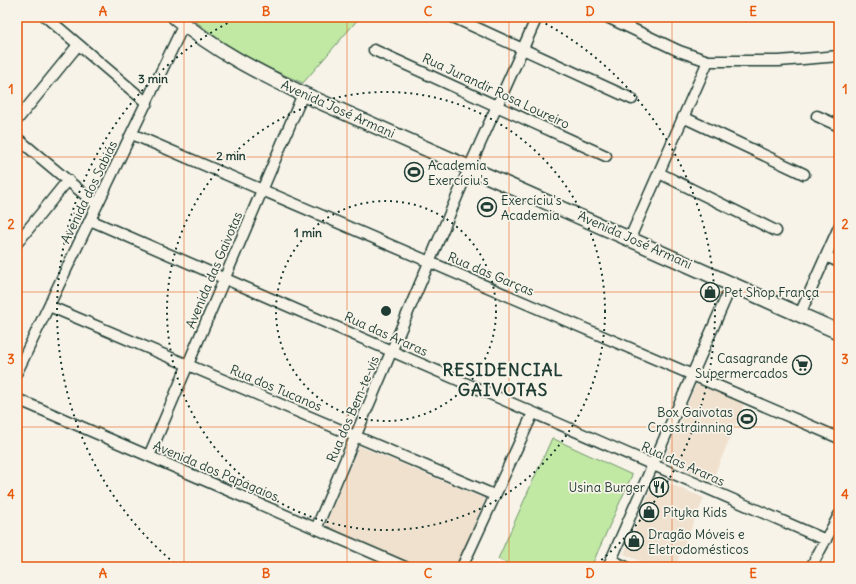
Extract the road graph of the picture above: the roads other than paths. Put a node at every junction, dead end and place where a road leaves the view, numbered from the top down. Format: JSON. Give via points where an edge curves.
{"nodes":[{"id":1,"x":46,"y":17,"type":"edge"},
{"id":2,"x":453,"y":17,"type":"edge"},
{"id":3,"x":536,"y":17,"type":"edge"},
{"id":4,"x":607,"y":17,"type":"edge"},
{"id":5,"x":180,"y":21,"type":"edge"},
{"id":6,"x":78,"y":45,"type":"junction"},
{"id":7,"x":522,"y":49,"type":"junction"},
{"id":8,"x":374,"y":50,"type":"dead end"},
{"id":9,"x":839,"y":56,"type":"edge"},
{"id":10,"x":708,"y":61,"type":"junction"},
{"id":11,"x":303,"y":94,"type":"junction"},
{"id":12,"x":632,"y":99,"type":"dead end"},
{"id":13,"x":147,"y":103,"type":"junction"},
{"id":14,"x":497,"y":106,"type":"junction"},
{"id":15,"x":683,"y":116,"type":"junction"},
{"id":16,"x":817,"y":116,"type":"dead end"},
{"id":17,"x":17,"y":120,"type":"edge"},
{"id":18,"x":839,"y":126,"type":"edge"},
{"id":19,"x":132,"y":134,"type":"junction"},
{"id":20,"x":17,"y":138,"type":"edge"},
{"id":21,"x":606,"y":156,"type":"dead end"},
{"id":22,"x":470,"y":166,"type":"junction"},
{"id":23,"x":659,"y":173,"type":"junction"},
{"id":24,"x":804,"y":174,"type":"dead end"},
{"id":25,"x":68,"y":180,"type":"junction"},
{"id":26,"x":263,"y":190,"type":"junction"},
{"id":27,"x":97,"y":205,"type":"junction"},
{"id":28,"x":90,"y":220,"type":"junction"},
{"id":29,"x":839,"y":228,"type":"edge"},
{"id":30,"x":776,"y":231,"type":"dead end"},
{"id":31,"x":630,"y":238,"type":"junction"},
{"id":32,"x":17,"y":243,"type":"edge"},
{"id":33,"x":826,"y":256,"type":"junction"},
{"id":34,"x":429,"y":262,"type":"junction"},
{"id":35,"x":839,"y":262,"type":"edge"},
{"id":36,"x":225,"y":278,"type":"junction"},
{"id":37,"x":732,"y":284,"type":"junction"},
{"id":38,"x":49,"y":306,"type":"junction"},
{"id":39,"x":800,"y":314,"type":"junction"},
{"id":40,"x":839,"y":332,"type":"edge"},
{"id":41,"x":391,"y":351,"type":"junction"},
{"id":42,"x":188,"y":365,"type":"junction"},
{"id":43,"x":17,"y":370,"type":"edge"},
{"id":44,"x":692,"y":375,"type":"junction"},
{"id":45,"x":17,"y":399,"type":"edge"},
{"id":46,"x":533,"y":412,"type":"junction"},
{"id":47,"x":355,"y":436,"type":"junction"},
{"id":48,"x":839,"y":438,"type":"edge"},
{"id":49,"x":149,"y":456,"type":"junction"},
{"id":50,"x":653,"y":465,"type":"junction"},
{"id":51,"x":494,"y":495,"type":"junction"},
{"id":52,"x":839,"y":515,"type":"edge"},
{"id":53,"x":316,"y":528,"type":"junction"},
{"id":54,"x":826,"y":540,"type":"junction"},
{"id":55,"x":610,"y":564,"type":"edge"},
{"id":56,"x":405,"y":567,"type":"edge"},
{"id":57,"x":462,"y":567,"type":"edge"},
{"id":58,"x":626,"y":567,"type":"edge"},
{"id":59,"x":811,"y":567,"type":"edge"}],
"edges":[{"from":1,"to":6,"type":"street"},
{"from":2,"to":7,"type":"street"},
{"from":3,"to":7,"type":"street","name":"Rua dos Bem-te-vis"},
{"from":4,"to":10,"type":"street","via":[[678,51]]},
{"from":5,"to":11,"type":"main road","name":"Avenida José Armani","via":[[239,62]]},
{"from":5,"to":13,"type":"street","name":"Avenida dos Sabiás"},
{"from":6,"to":13,"type":"street"},
{"from":6,"to":17,"type":"street"},
{"from":7,"to":12,"type":"street"},
{"from":7,"to":14,"type":"street","name":"Rua dos Bem-te-vis"},
{"from":8,"to":14,"type":"street","name":"Rua Jurandir Rosa Loureiro"},
{"from":9,"to":10,"type":"street","via":[[779,61]]},
{"from":10,"to":15,"type":"street"},
{"from":11,"to":22,"type":"main road","name":"Avenida José Armani"},
{"from":11,"to":26,"type":"street","name":"Avenida das Gaivotas"},
{"from":13,"to":19,"type":"street","name":"Avenida dos Sabiás"},
{"from":14,"to":21,"type":"street","name":"Rua Jurandir Rosa Loureiro"},
{"from":14,"to":22,"type":"street","name":"Rua dos Bem-te-vis"},
{"from":15,"to":23,"type":"street"},
{"from":15,"to":24,"type":"street"},
{"from":16,"to":18,"type":"street"},
{"from":19,"to":26,"type":"street","name":"Rua das Garças"},
{"from":19,"to":27,"type":"street","name":"Avenida dos Sabiás"},
{"from":20,"to":25,"type":"street"},
{"from":22,"to":31,"type":"main road","name":"Avenida José Armani"},
{"from":22,"to":34,"type":"street","name":"Rua dos Bem-te-vis"},
{"from":23,"to":30,"type":"street"},
{"from":23,"to":31,"type":"street"},
{"from":25,"to":27,"type":"street"},
{"from":25,"to":32,"type":"street"},
{"from":26,"to":34,"type":"street","name":"Rua das Garças"},
{"from":26,"to":36,"type":"street","name":"Avenida das Gaivotas"},
{"from":27,"to":28,"type":"street","name":"Avenida dos Sabiás"},
{"from":28,"to":36,"type":"street","name":"Rua das Araras"},
{"from":28,"to":38,"type":"street","name":"Avenida dos Sabiás"},
{"from":29,"to":33,"type":"street"},
{"from":31,"to":37,"type":"main road","name":"Avenida José Armani"},
{"from":33,"to":35,"type":"street"},
{"from":33,"to":39,"type":"street"},
{"from":34,"to":41,"type":"street","name":"Rua dos Bem-te-vis"},
{"from":34,"to":44,"type":"street","name":"Rua das Garças"},
{"from":36,"to":41,"type":"street","name":"Rua das Araras"},
{"from":36,"to":42,"type":"street","name":"Avenida das Gaivotas"},
{"from":37,"to":39,"type":"main road","name":"Avenida José Armani"},
{"from":37,"to":44,"type":"street"},
{"from":38,"to":42,"type":"street","name":"Rua dos Tucanos"},
{"from":38,"to":43,"type":"street","name":"Avenida dos Sabiás"},
{"from":39,"to":40,"type":"main road","name":"Avenida José Armani"},
{"from":41,"to":46,"type":"street","name":"Rua das Araras"},
{"from":41,"to":47,"type":"street","name":"Rua dos Bem-te-vis"},
{"from":42,"to":47,"type":"street","name":"Rua dos Tucanos"},
{"from":42,"to":49,"type":"street","name":"Avenida das Gaivotas"},
{"from":44,"to":48,"type":"street","name":"Rua das Garças"},
{"from":44,"to":50,"type":"street"},
{"from":45,"to":49,"type":"street","name":"Avenida dos Papagaios"},
{"from":46,"to":50,"type":"street","name":"Rua das Araras"},
{"from":46,"to":51,"type":"street"},
{"from":47,"to":51,"type":"street","name":"Rua dos Tucanos"},
{"from":47,"to":53,"type":"street","name":"Rua dos Bem-te-vis"},
{"from":49,"to":53,"type":"street","name":"Avenida dos Papagaios"},
{"from":50,"to":54,"type":"street","name":"Rua das Araras"},
{"from":50,"to":55,"type":"street"},
{"from":51,"to":57,"type":"street"},
{"from":52,"to":54,"type":"street"},
{"from":53,"to":56,"type":"street","name":"Avenida dos Papagaios"},
{"from":54,"to":59,"type":"street"},
{"from":55,"to":58,"type":"street"}]}
